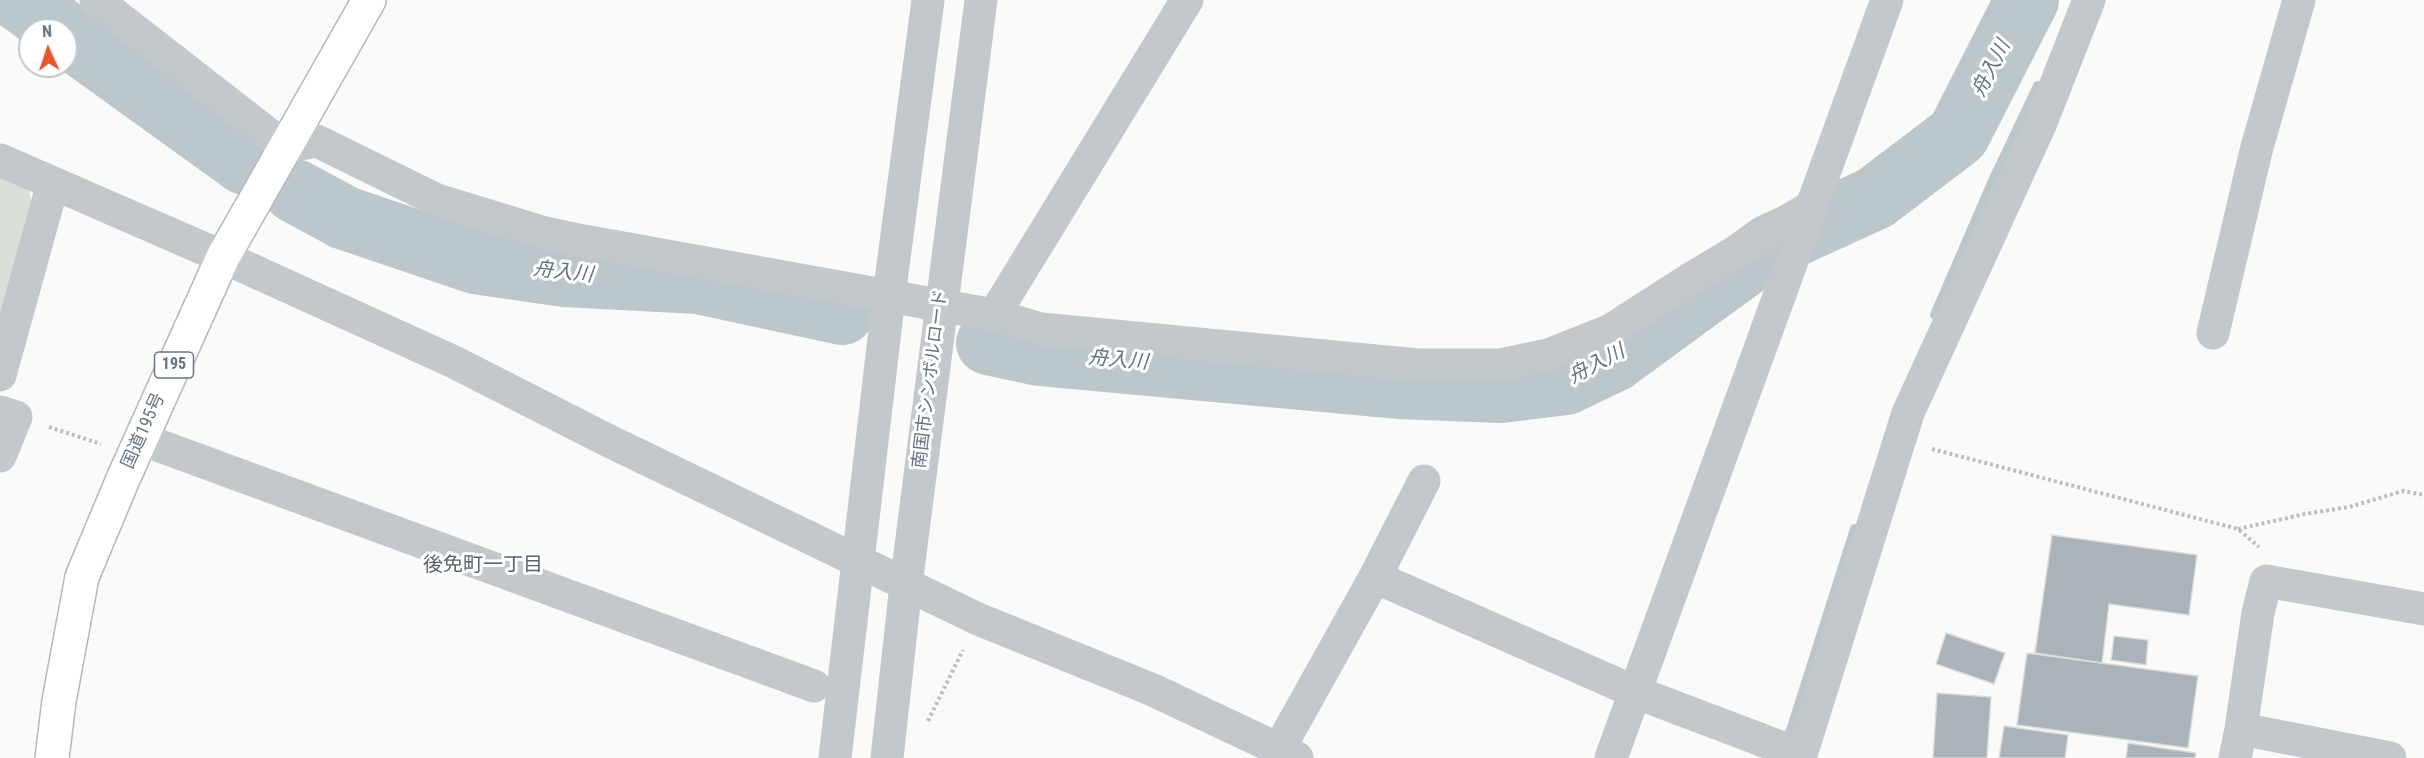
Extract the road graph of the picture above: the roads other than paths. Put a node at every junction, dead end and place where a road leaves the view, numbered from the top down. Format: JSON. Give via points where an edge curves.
{"nodes":[{"id":1,"x":96,"y":0,"type":"edge"},
{"id":2,"x":369,"y":0,"type":"edge"},
{"id":3,"x":928,"y":0,"type":"edge"},
{"id":4,"x":981,"y":0,"type":"edge"},
{"id":5,"x":1187,"y":0,"type":"edge"},
{"id":6,"x":1887,"y":0,"type":"edge"},
{"id":7,"x":2089,"y":0,"type":"edge"},
{"id":8,"x":2299,"y":0,"type":"edge"},
{"id":9,"x":285,"y":147,"type":"junction"},
{"id":10,"x":0,"y":160,"type":"edge"},
{"id":11,"x":53,"y":183,"type":"junction"},
{"id":12,"x":1809,"y":212,"type":"junction"},
{"id":13,"x":223,"y":257,"type":"junction"},
{"id":14,"x":889,"y":296,"type":"junction"},
{"id":15,"x":940,"y":306,"type":"junction"},
{"id":16,"x":994,"y":315,"type":"junction"},
{"id":17,"x":2213,"y":333,"type":"dead end"},
{"id":18,"x":0,"y":375,"type":"edge"},
{"id":19,"x":8,"y":414,"type":"edge"},
{"id":20,"x":137,"y":447,"type":"junction"},
{"id":21,"x":0,"y":456,"type":"edge"},
{"id":22,"x":1424,"y":481,"type":"dead end"},
{"id":23,"x":857,"y":561,"type":"junction"},
{"id":24,"x":1375,"y":578,"type":"junction"},
{"id":25,"x":906,"y":585,"type":"junction"},
{"id":26,"x":2424,"y":609,"type":"edge"},
{"id":27,"x":814,"y":686,"type":"dead end"},
{"id":28,"x":1635,"y":692,"type":"junction"},
{"id":29,"x":2238,"y":744,"type":"edge"},
{"id":30,"x":1288,"y":754,"type":"edge"},
{"id":31,"x":1801,"y":757,"type":"edge"},
{"id":32,"x":52,"y":758,"type":"edge"},
{"id":33,"x":834,"y":758,"type":"edge"},
{"id":34,"x":887,"y":758,"type":"edge"},
{"id":35,"x":1611,"y":758,"type":"edge"},
{"id":36,"x":2390,"y":758,"type":"edge"}],
"edges":[{"from":1,"to":9,"type":"street"},
{"from":2,"to":9,"type":"highway","name":"国道195号","number":"195"},
{"from":3,"to":14,"type":"street"},
{"from":4,"to":15,"type":"street","name":"南国市シンボルロード"},
{"from":5,"to":16,"type":"street"},
{"from":6,"to":12,"type":"street"},
{"from":7,"to":31,"type":"street","via":[[2040,125],[1908,413]]},
{"from":8,"to":17,"type":"street","via":[[2256,151]]},
{"from":9,"to":13,"type":"highway","name":"国道195号","number":"195"},
{"from":9,"to":14,"type":"street","via":[[316,141],[437,200],[545,233]]},
{"from":10,"to":11,"type":"street"},
{"from":11,"to":13,"type":"street"},
{"from":11,"to":18,"type":"street"},
{"from":12,"to":16,"type":"street","via":[[1692,278],[1611,330],[1548,355],[1501,365],[1418,365],[1053,330]]},
{"from":12,"to":28,"type":"street"},
{"from":13,"to":20,"type":"highway","name":"国道195号","number":"195"},
{"from":13,"to":23,"type":"street","via":[[454,362]]},
{"from":14,"to":15,"type":"street"},
{"from":14,"to":23,"type":"street"},
{"from":15,"to":16,"type":"street"},
{"from":15,"to":25,"type":"street","name":"南国市シンボルロード"},
{"from":19,"to":21,"type":"street"},
{"from":20,"to":27,"type":"street"},
{"from":20,"to":32,"type":"highway","name":"国道195号","number":"195","via":[[82,577]]},
{"from":22,"to":24,"type":"street"},
{"from":23,"to":25,"type":"street"},
{"from":23,"to":33,"type":"street"},
{"from":24,"to":28,"type":"street"},
{"from":24,"to":30,"type":"street"},
{"from":25,"to":30,"type":"street","via":[[978,619],[1153,690]]},
{"from":25,"to":34,"type":"street","name":"南国市シンボルロード"},
{"from":26,"to":29,"type":"street","via":[[2266,581]]},
{"from":28,"to":31,"type":"street"},
{"from":28,"to":35,"type":"street"},
{"from":29,"to":36,"type":"street"}]}
